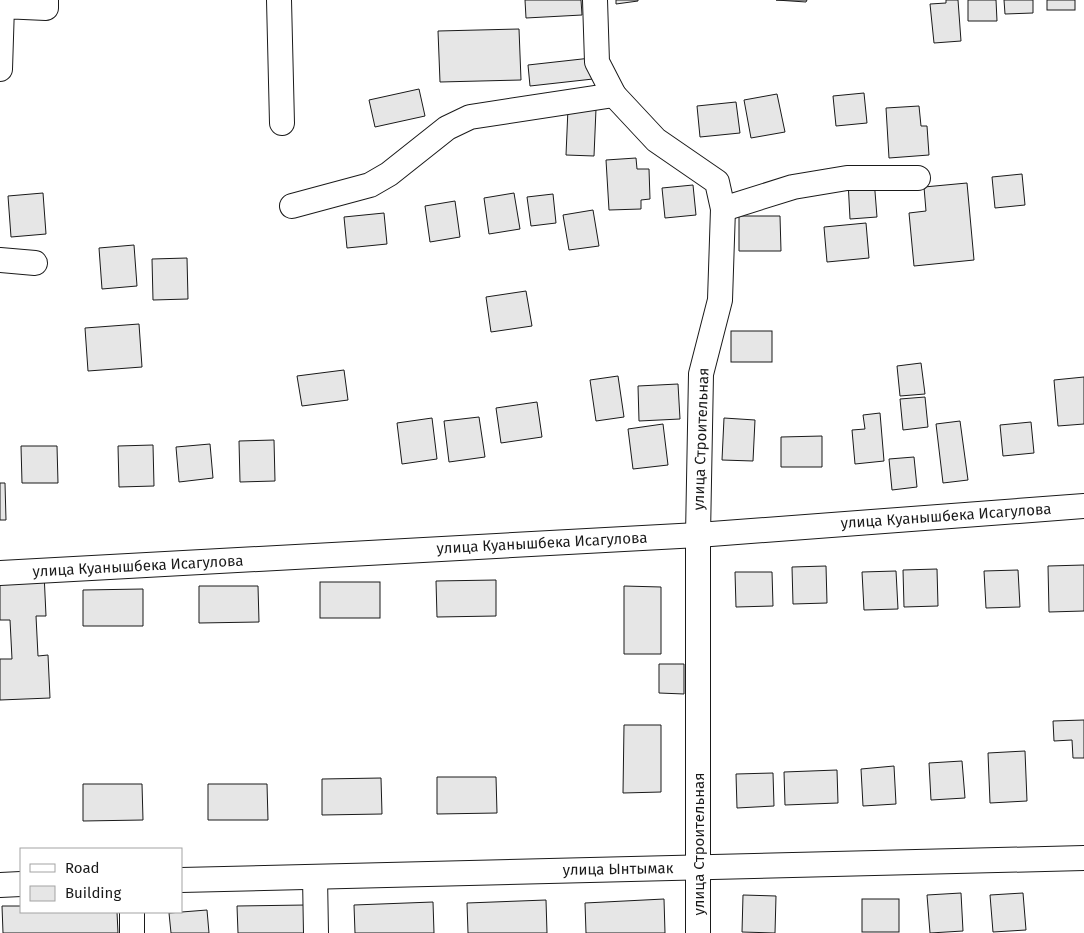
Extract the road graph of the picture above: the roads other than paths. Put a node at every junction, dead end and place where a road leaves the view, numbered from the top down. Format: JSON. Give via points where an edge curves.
{"nodes":[{"id":1,"x":46,"y":0,"type":"edge"},
{"id":2,"x":279,"y":0,"type":"edge"},
{"id":3,"x":595,"y":0,"type":"edge"},
{"id":4,"x":0,"y":69,"type":"edge"},
{"id":5,"x":614,"y":95,"type":"junction"},
{"id":6,"x":282,"y":123,"type":"dead end"},
{"id":7,"x":918,"y":178,"type":"dead end"},
{"id":8,"x":292,"y":206,"type":"dead end"},
{"id":9,"x":723,"y":209,"type":"junction"},
{"id":10,"x":0,"y":260,"type":"edge"},
{"id":11,"x":35,"y":263,"type":"dead end"},
{"id":12,"x":1084,"y":506,"type":"edge"},
{"id":13,"x":698,"y":535,"type":"junction"},
{"id":14,"x":0,"y":573,"type":"edge"},
{"id":15,"x":1084,"y":858,"type":"edge"},
{"id":16,"x":699,"y":867,"type":"junction"},
{"id":17,"x":315,"y":877,"type":"junction"},
{"id":18,"x":182,"y":880,"type":"edge"},
{"id":19,"x":20,"y":884,"type":"edge"},
{"id":20,"x":0,"y":885,"type":"edge"},
{"id":21,"x":132,"y":913,"type":"edge"},
{"id":22,"x":132,"y":933,"type":"edge"},
{"id":23,"x":316,"y":933,"type":"edge"},
{"id":24,"x":698,"y":933,"type":"edge"}],
"edges":[{"from":1,"to":4,"type":"street","via":[[46,8],[2,6]]},
{"from":2,"to":6,"type":"street"},
{"from":3,"to":5,"type":"street","name":"улица Строительная","via":[[597,62]]},
{"from":5,"to":8,"type":"street","via":[[470,117],[447,128],[370,185]]},
{"from":5,"to":9,"type":"street","name":"улица Строительная","via":[[656,140],[717,182]]},
{"from":7,"to":9,"type":"street","via":[[847,178],[793,187]]},
{"from":9,"to":13,"type":"street","name":"улица Строительная","via":[[720,300],[701,374]]},
{"from":10,"to":11,"type":"street"},
{"from":12,"to":13,"type":"street","name":"улица Куанышбека Исагулова"},
{"from":13,"to":14,"type":"street","name":"улица Куанышбека Исагулова"},
{"from":13,"to":16,"type":"street","name":"улица Строительная"},
{"from":15,"to":16,"type":"street","name":"улица Ынтымак"},
{"from":16,"to":17,"type":"street","name":"улица Ынтымак"},
{"from":16,"to":24,"type":"street","name":"улица Строительная"},
{"from":17,"to":18,"type":"street","name":"улица Ынтымак"},
{"from":17,"to":23,"type":"street"},
{"from":19,"to":20,"type":"street"},
{"from":21,"to":22,"type":"street"}]}
